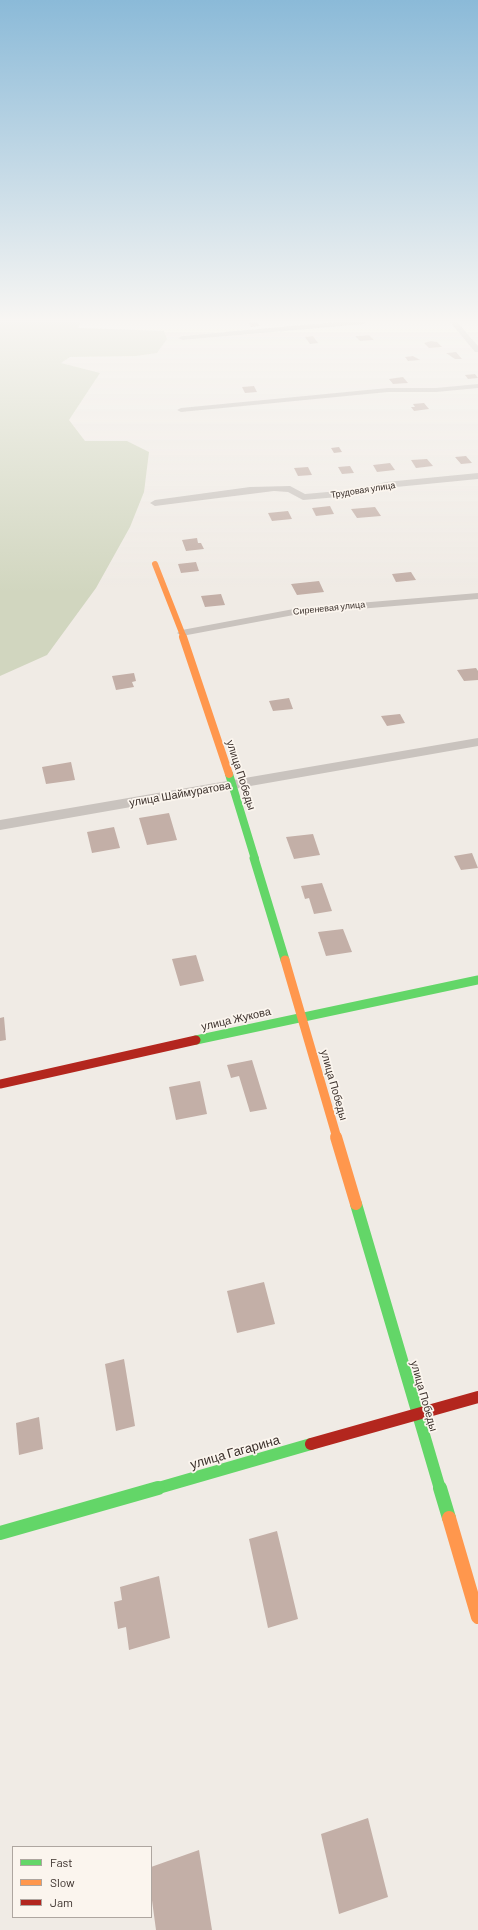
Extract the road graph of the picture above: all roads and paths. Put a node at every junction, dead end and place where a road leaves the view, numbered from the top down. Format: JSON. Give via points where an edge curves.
{"nodes":[{"id":1,"x":478,"y":476,"type":"edge"},
{"id":2,"x":155,"y":503,"type":"dead end"},
{"id":3,"x":155,"y":564,"type":"dead end"},
{"id":4,"x":478,"y":596,"type":"edge"},
{"id":5,"x":182,"y":633,"type":"junction"},
{"id":6,"x":478,"y":742,"type":"edge"},
{"id":7,"x":232,"y":785,"type":"junction"},
{"id":8,"x":0,"y":825,"type":"edge"},
{"id":9,"x":478,"y":980,"type":"edge"},
{"id":10,"x":302,"y":1016,"type":"junction"},
{"id":11,"x":0,"y":1084,"type":"edge"},
{"id":12,"x":478,"y":1397,"type":"edge"},
{"id":13,"x":417,"y":1413,"type":"junction"},
{"id":14,"x":0,"y":1533,"type":"edge"},
{"id":15,"x":478,"y":1617,"type":"edge"}],
"edges":[{"from":1,"to":2,"type":"street","name":"Трудовая улица","via":[[386,485],[350,493],[303,497],[290,489],[274,488]]},
{"from":3,"to":5,"type":"street","name":"улица Победы"},
{"from":4,"to":5,"type":"street","name":"Сиреневая улица","via":[[299,611]]},
{"from":5,"to":7,"type":"street","name":"улица Победы"},
{"from":6,"to":7,"type":"street","name":"улица Шаймуратова"},
{"from":7,"to":8,"type":"street","name":"улица Шаймуратова"},
{"from":7,"to":10,"type":"street","name":"улица Победы"},
{"from":9,"to":10,"type":"street","name":"улица Жукова"},
{"from":10,"to":11,"type":"street","name":"улица Жукова"},
{"from":10,"to":13,"type":"street","name":"улица Победы"},
{"from":12,"to":13,"type":"street","name":"улица Гагарина"},
{"from":13,"to":14,"type":"street","name":"улица Гагарина"},
{"from":13,"to":15,"type":"street","name":"улица Победы"}]}
